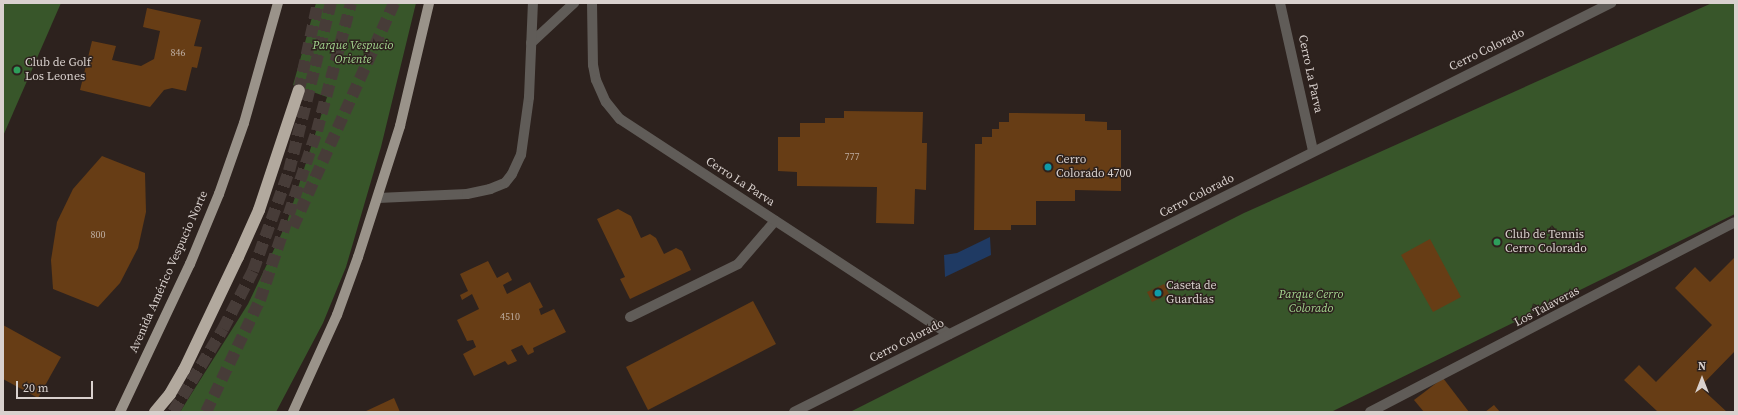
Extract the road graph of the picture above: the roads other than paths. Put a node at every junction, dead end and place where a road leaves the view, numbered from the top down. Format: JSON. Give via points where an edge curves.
{"nodes":[{"id":1,"x":278,"y":3,"type":"edge"},
{"id":2,"x":429,"y":3,"type":"edge"},
{"id":3,"x":533,"y":3,"type":"edge"},
{"id":4,"x":574,"y":3,"type":"edge"},
{"id":5,"x":592,"y":3,"type":"edge"},
{"id":6,"x":1280,"y":3,"type":"edge"},
{"id":7,"x":1611,"y":3,"type":"edge"},
{"id":8,"x":531,"y":43,"type":"junction"},
{"id":9,"x":299,"y":90,"type":"tunnel mouth"},
{"id":10,"x":1313,"y":151,"type":"junction"},
{"id":11,"x":378,"y":198,"type":"junction"},
{"id":12,"x":775,"y":221,"type":"junction"},
{"id":13,"x":1735,"y":222,"type":"edge"},
{"id":14,"x":630,"y":317,"type":"dead end"},
{"id":15,"x":949,"y":334,"type":"junction"},
{"id":16,"x":120,"y":412,"type":"edge"},
{"id":17,"x":155,"y":412,"type":"edge"},
{"id":18,"x":293,"y":412,"type":"edge"},
{"id":19,"x":794,"y":412,"type":"edge"},
{"id":20,"x":1370,"y":412,"type":"edge"}],
"edges":[{"from":1,"to":16,"type":"main road","name":"Avenida Américo Vespucio Norte","via":[[260,72],[219,194],[190,264]]},
{"from":2,"to":11,"type":"main road","via":[[413,77]]},
{"from":3,"to":8,"type":"street"},
{"from":4,"to":8,"type":"street"},
{"from":5,"to":12,"type":"street","name":"Cerro La Parva","via":[[593,65],[601,92],[612,111],[629,126]]},
{"from":6,"to":10,"type":"street","name":"Cerro La Parva"},
{"from":7,"to":10,"type":"street","name":"Cerro Colorado"},
{"from":8,"to":11,"type":"street","via":[[529,97],[521,155],[518,166],[505,182],[490,189],[467,194]]},
{"from":9,"to":17,"type":"highway","via":[[259,210],[238,257],[184,370],[170,394]]},
{"from":10,"to":15,"type":"street","name":"Cerro Colorado"},
{"from":11,"to":18,"type":"main road","via":[[336,316]]},
{"from":12,"to":14,"type":"street","via":[[738,264]]},
{"from":12,"to":15,"type":"street","name":"Cerro La Parva"},
{"from":13,"to":20,"type":"street","name":"Los Talaveras"},
{"from":15,"to":19,"type":"street","name":"Cerro Colorado"}]}
